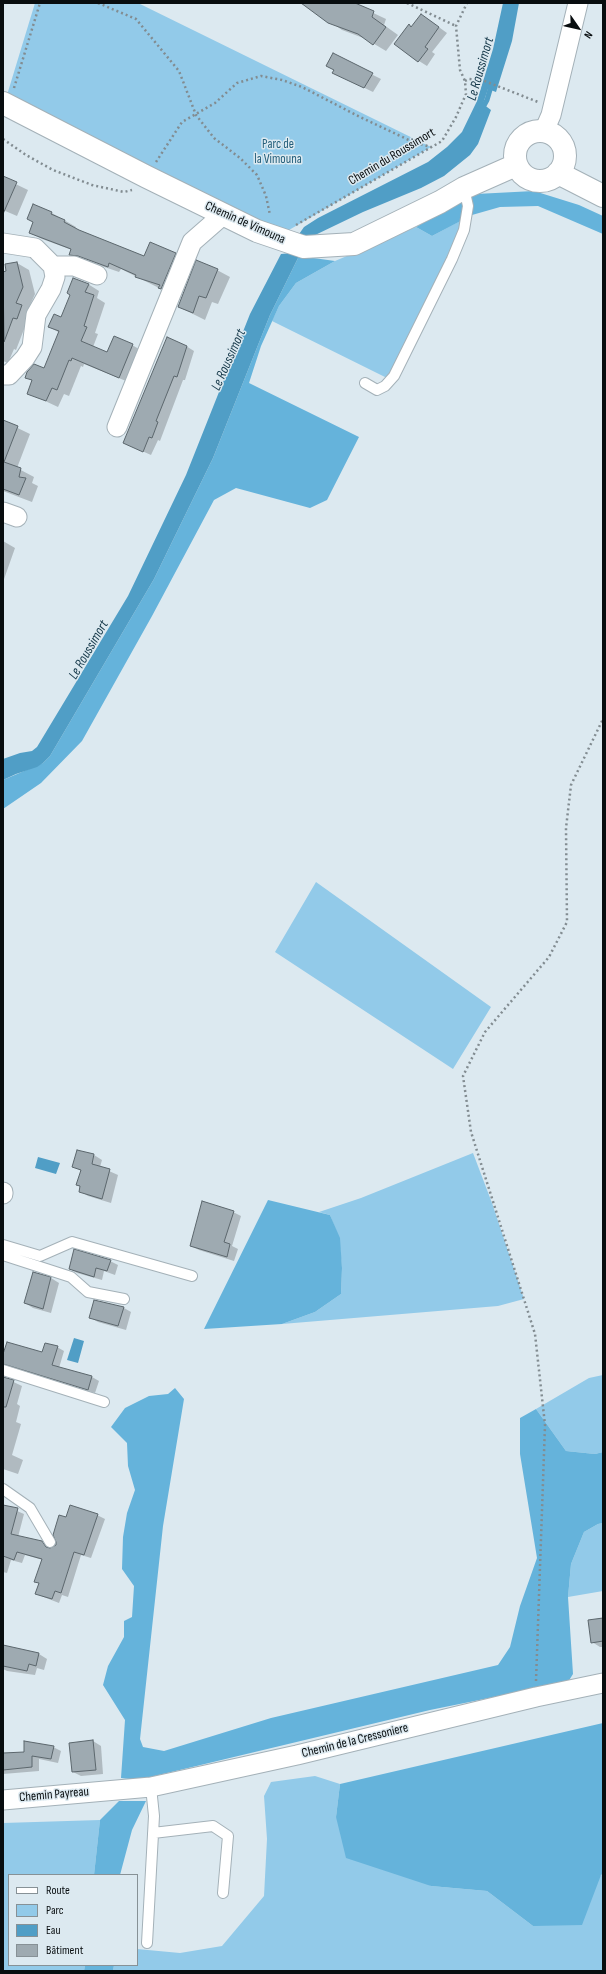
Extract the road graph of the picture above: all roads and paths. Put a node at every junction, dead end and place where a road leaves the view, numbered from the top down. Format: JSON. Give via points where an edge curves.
{"nodes":[{"id":1,"x":40,"y":3,"type":"edge"},
{"id":2,"x":98,"y":3,"type":"edge"},
{"id":3,"x":407,"y":3,"type":"edge"},
{"id":4,"x":467,"y":3,"type":"edge"},
{"id":5,"x":578,"y":3,"type":"edge"},
{"id":6,"x":456,"y":26,"type":"junction"},
{"id":7,"x":465,"y":81,"type":"junction"},
{"id":8,"x":8,"y":98,"type":"edge"},
{"id":9,"x":552,"y":107,"type":"junction"},
{"id":10,"x":196,"y":115,"type":"junction"},
{"id":11,"x":544,"y":131,"type":"junction"},
{"id":12,"x":431,"y":148,"type":"junction"},
{"id":13,"x":516,"y":164,"type":"junction"},
{"id":14,"x":558,"y":173,"type":"junction"},
{"id":15,"x":464,"y":188,"type":"junction"},
{"id":16,"x":603,"y":196,"type":"edge"},
{"id":17,"x":224,"y":214,"type":"junction"},
{"id":18,"x":273,"y":218,"type":"dead end"},
{"id":19,"x":295,"y":238,"type":"junction"},
{"id":20,"x":3,"y":243,"type":"edge"},
{"id":21,"x":53,"y":266,"type":"junction"},
{"id":22,"x":97,"y":275,"type":"dead end"},
{"id":23,"x":3,"y":375,"type":"edge"},
{"id":24,"x":366,"y":383,"type":"dead end"},
{"id":25,"x":117,"y":427,"type":"dead end"},
{"id":26,"x":603,"y":719,"type":"edge"},
{"id":27,"x":3,"y":1245,"type":"edge"},
{"id":28,"x":3,"y":1255,"type":"edge"},
{"id":29,"x":192,"y":1276,"type":"dead end"},
{"id":30,"x":124,"y":1299,"type":"dead end"},
{"id":31,"x":3,"y":1370,"type":"edge"},
{"id":32,"x":104,"y":1402,"type":"dead end"},
{"id":33,"x":3,"y":1489,"type":"edge"},
{"id":34,"x":50,"y":1542,"type":"dead end"},
{"id":35,"x":603,"y":1683,"type":"edge"},
{"id":36,"x":536,"y":1697,"type":"junction"},
{"id":37,"x":151,"y":1787,"type":"junction"},
{"id":38,"x":105,"y":1791,"type":"joint"},
{"id":39,"x":3,"y":1800,"type":"edge"},
{"id":40,"x":153,"y":1833,"type":"junction"},
{"id":41,"x":222,"y":1893,"type":"dead end"},
{"id":42,"x":147,"y":1943,"type":"dead end"}],
"edges":[{"from":1,"to":8,"type":"path"},
{"from":2,"to":10,"type":"path","via":[[136,19],[179,71]]},
{"from":3,"to":6,"type":"path"},
{"from":4,"to":6,"type":"path"},
{"from":5,"to":9,"type":"street"},
{"from":6,"to":7,"type":"path","name":"Chemin du Roussimort","via":[[460,70]]},
{"from":7,"to":9,"type":"path","via":[[482,80]]},
{"from":7,"to":12,"type":"path","name":"Chemin du Roussimort","via":[[466,94],[456,117],[442,141]]},
{"from":8,"to":17,"type":"street","name":"Chemin de Vimouna","via":[[146,177]]},
{"from":9,"to":11,"type":"street"},
{"from":10,"to":12,"type":"path","via":[[215,103],[237,83],[261,76],[302,87],[412,142]]},
{"from":10,"to":18,"type":"path","via":[[214,138],[257,175],[266,196],[268,214]]},
{"from":11,"to":13,"type":"street","via":[[523,137],[515,150]]},
{"from":11,"to":14,"type":"street","via":[[556,137],[564,148],[564,161]]},
{"from":12,"to":19,"type":"path","name":"Chemin du Roussimort"},
{"from":13,"to":14,"type":"street","via":[[523,175],[535,180],[548,180]]},
{"from":13,"to":15,"type":"street","name":"Chemin de Vimouna"},
{"from":14,"to":16,"type":"street"},
{"from":15,"to":19,"type":"street","name":"Chemin de Vimouna","via":[[354,244]]},
{"from":15,"to":24,"type":"lane","via":[[468,206],[464,230],[397,369],[385,386],[377,390]]},
{"from":17,"to":19,"type":"street","name":"Chemin de Vimouna","via":[[257,231]]},
{"from":17,"to":25,"type":"street","via":[[192,242]]},
{"from":20,"to":21,"type":"street","via":[[35,248]]},
{"from":21,"to":22,"type":"street","via":[[74,266]]},
{"from":21,"to":23,"type":"street","via":[[55,277],[36,315],[32,347],[9,375]]},
{"from":26,"to":36,"type":"path","via":[[571,785],[566,828],[567,922],[549,957],[485,1032],[463,1076],[471,1132],[536,1342],[545,1425]]},
{"from":27,"to":29,"type":"lane","via":[[40,1256],[72,1242]]},
{"from":28,"to":30,"type":"lane","via":[[71,1277],[88,1292]]},
{"from":31,"to":32,"type":"lane"},
{"from":33,"to":34,"type":"lane","via":[[30,1508]]},
{"from":35,"to":36,"type":"street","name":"Chemin de la Cressoniere"},
{"from":36,"to":37,"type":"street","name":"Chemin de la Cressoniere","via":[[297,1755]]},
{"from":37,"to":38,"type":"street","name":"Chemin de la Cressoniere"},
{"from":37,"to":40,"type":"lane"},
{"from":38,"to":39,"type":"street","name":"Chemin Payreau"},
{"from":40,"to":41,"type":"lane","via":[[214,1826],[228,1836]]},
{"from":40,"to":42,"type":"lane"}]}
